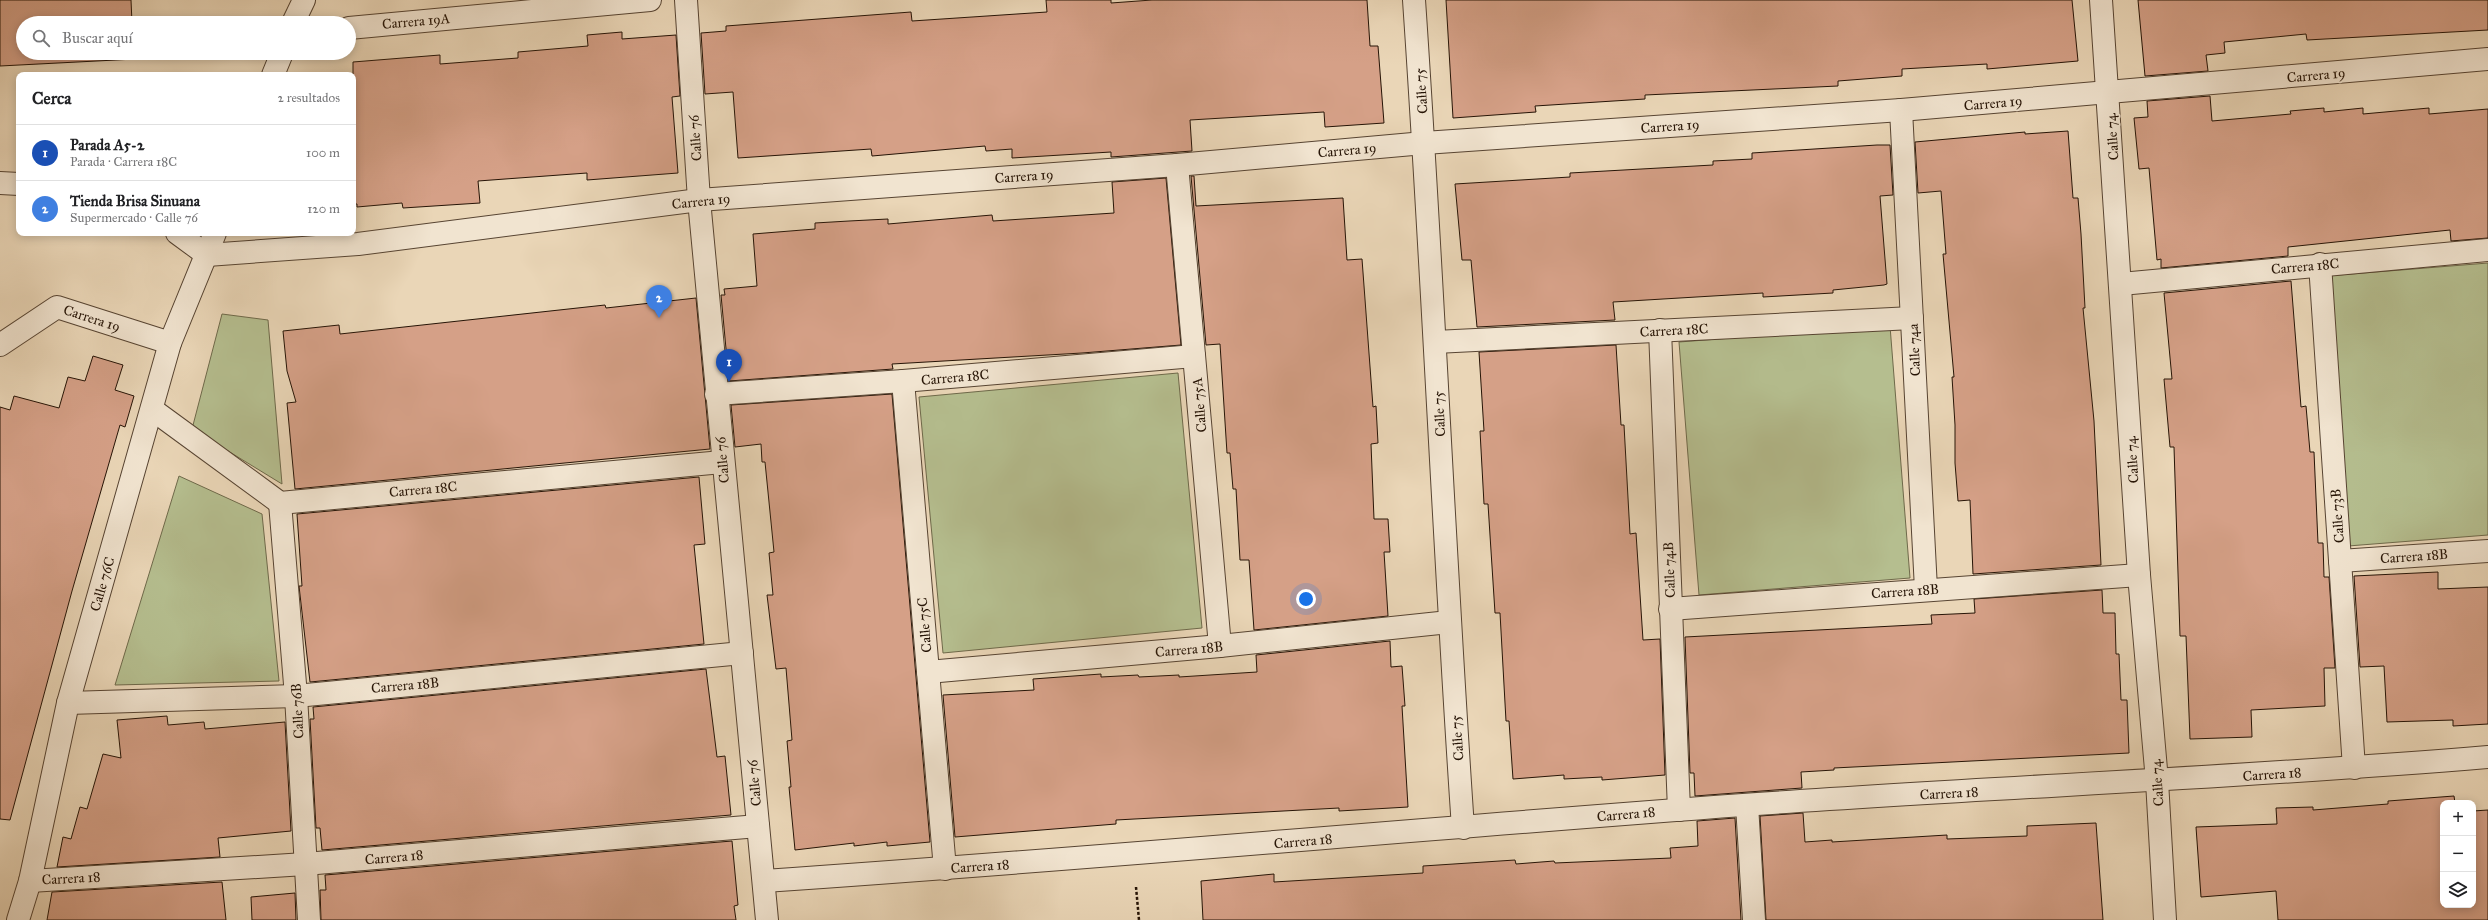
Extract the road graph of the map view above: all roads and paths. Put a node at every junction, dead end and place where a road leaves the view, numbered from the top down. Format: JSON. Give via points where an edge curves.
{"nodes":[{"id":1,"x":304,"y":0,"type":"edge"},
{"id":2,"x":650,"y":0,"type":"edge"},
{"id":3,"x":686,"y":0,"type":"edge"},
{"id":4,"x":1414,"y":0,"type":"edge"},
{"id":5,"x":2101,"y":0,"type":"edge"},
{"id":6,"x":296,"y":16,"type":"edge"},
{"id":7,"x":356,"y":27,"type":"edge"},
{"id":8,"x":2488,"y":59,"type":"edge"},
{"id":9,"x":279,"y":60,"type":"edge"},
{"id":10,"x":275,"y":72,"type":"edge"},
{"id":11,"x":2109,"y":94,"type":"junction"},
{"id":12,"x":1901,"y":110,"type":"junction"},
{"id":13,"x":1424,"y":143,"type":"junction"},
{"id":14,"x":1177,"y":165,"type":"junction"},
{"id":15,"x":0,"y":183,"type":"edge"},
{"id":16,"x":16,"y":184,"type":"edge"},
{"id":17,"x":699,"y":200,"type":"junction"},
{"id":18,"x":181,"y":236,"type":"edge"},
{"id":19,"x":214,"y":236,"type":"edge"},
{"id":20,"x":2488,"y":250,"type":"edge"},
{"id":21,"x":207,"y":255,"type":"junction"},
{"id":22,"x":2320,"y":264,"type":"junction"},
{"id":23,"x":2122,"y":284,"type":"junction"},
{"id":24,"x":1912,"y":318,"type":"junction"},
{"id":25,"x":1660,"y":330,"type":"junction"},
{"id":26,"x":1436,"y":342,"type":"junction"},
{"id":27,"x":170,"y":343,"type":"junction"},
{"id":28,"x":0,"y":345,"type":"edge"},
{"id":29,"x":1194,"y":356,"type":"junction"},
{"id":30,"x":903,"y":382,"type":"junction"},
{"id":31,"x":716,"y":394,"type":"junction"},
{"id":32,"x":153,"y":410,"type":"junction"},
{"id":33,"x":722,"y":462,"type":"junction"},
{"id":34,"x":280,"y":502,"type":"junction"},
{"id":35,"x":2488,"y":551,"type":"edge"},
{"id":36,"x":2340,"y":561,"type":"junction"},
{"id":37,"x":2139,"y":574,"type":"junction"},
{"id":38,"x":1926,"y":589,"type":"junction"},
{"id":39,"x":1670,"y":609,"type":"junction"},
{"id":40,"x":1449,"y":622,"type":"junction"},
{"id":41,"x":1220,"y":646,"type":"junction"},
{"id":42,"x":742,"y":653,"type":"junction"},
{"id":43,"x":928,"y":672,"type":"junction"},
{"id":44,"x":296,"y":696,"type":"junction"},
{"id":45,"x":68,"y":703,"type":"junction"},
{"id":46,"x":2488,"y":757,"type":"edge"},
{"id":47,"x":2354,"y":768,"type":"junction"},
{"id":48,"x":2157,"y":781,"type":"junction"},
{"id":49,"x":1747,"y":804,"type":"junction"},
{"id":50,"x":1679,"y":810,"type":"junction"},
{"id":51,"x":758,"y":826,"type":"junction"},
{"id":52,"x":1463,"y":828,"type":"junction"},
{"id":53,"x":305,"y":864,"type":"junction"},
{"id":54,"x":945,"y":869,"type":"junction"},
{"id":55,"x":30,"y":880,"type":"junction"},
{"id":56,"x":764,"y":881,"type":"junction"},
{"id":57,"x":18,"y":920,"type":"edge"},
{"id":58,"x":309,"y":920,"type":"edge"},
{"id":59,"x":767,"y":920,"type":"edge"},
{"id":60,"x":1754,"y":920,"type":"edge"},
{"id":61,"x":2165,"y":920,"type":"edge"}],
"edges":[{"from":1,"to":6,"type":"street"},
{"from":2,"to":7,"type":"street","name":"Carrera 19A"},
{"from":3,"to":17,"type":"street","name":"Calle 76"},
{"from":4,"to":13,"type":"street","name":"Calle 75"},
{"from":5,"to":11,"type":"street","name":"Calle 74"},
{"from":8,"to":11,"type":"street","name":"Carrera 19"},
{"from":9,"to":10,"type":"street"},
{"from":11,"to":12,"type":"street","name":"Carrera 19"},
{"from":11,"to":23,"type":"street","name":"Calle 74"},
{"from":12,"to":13,"type":"street","name":"Carrera 19"},
{"from":12,"to":24,"type":"street","name":"Calle 74a"},
{"from":13,"to":14,"type":"street","name":"Carrera 19"},
{"from":13,"to":26,"type":"street","name":"Calle 75"},
{"from":14,"to":17,"type":"street","name":"Carrera 19"},
{"from":14,"to":29,"type":"street","name":"Calle 75A"},
{"from":15,"to":16,"type":"street"},
{"from":17,"to":21,"type":"street","name":"Carrera 19","via":[[358,244]]},
{"from":17,"to":31,"type":"street","name":"Calle 76"},
{"from":18,"to":21,"type":"street"},
{"from":19,"to":21,"type":"street","name":"Calle 76C"},
{"from":20,"to":22,"type":"street","name":"Carrera 18C"},
{"from":21,"to":27,"type":"street","name":"Calle 76C"},
{"from":22,"to":23,"type":"street","name":"Carrera 18C"},
{"from":22,"to":36,"type":"street","name":"Calle 73B"},
{"from":23,"to":37,"type":"street","name":"Calle 74"},
{"from":24,"to":25,"type":"street","name":"Carrera 18C"},
{"from":24,"to":38,"type":"street","name":"Calle 74a"},
{"from":25,"to":26,"type":"street","name":"Carrera 18C"},
{"from":25,"to":39,"type":"street","name":"Calle 74B"},
{"from":26,"to":40,"type":"street","name":"Calle 75"},
{"from":27,"to":28,"type":"street","name":"Carrera 19","via":[[57,307]]},
{"from":27,"to":32,"type":"street","name":"Calle 76C"},
{"from":29,"to":30,"type":"street","name":"Carrera 18C"},
{"from":29,"to":41,"type":"street","name":"Calle 75A"},
{"from":30,"to":31,"type":"street","name":"Carrera 18C"},
{"from":30,"to":43,"type":"street","name":"Calle 75C"},
{"from":31,"to":33,"type":"street","name":"Calle 76"},
{"from":32,"to":34,"type":"street"},
{"from":32,"to":45,"type":"street","name":"Calle 76C"},
{"from":33,"to":34,"type":"street","name":"Carrera 18C"},
{"from":33,"to":42,"type":"street","name":"Calle 76"},
{"from":34,"to":44,"type":"street","name":"Calle 76B"},
{"from":35,"to":36,"type":"street","name":"Carrera 18B"},
{"from":36,"to":47,"type":"street","name":"Calle 73B"},
{"from":37,"to":38,"type":"street","name":"Carrera 18B"},
{"from":37,"to":48,"type":"street","name":"Calle 74"},
{"from":38,"to":39,"type":"street","name":"Carrera 18B"},
{"from":39,"to":50,"type":"street","name":"Calle 74B"},
{"from":40,"to":41,"type":"street","name":"Carrera 18B"},
{"from":40,"to":52,"type":"street","name":"Calle 75"},
{"from":41,"to":43,"type":"street","name":"Carrera 18B"},
{"from":42,"to":44,"type":"street","name":"Carrera 18B"},
{"from":42,"to":51,"type":"street","name":"Calle 76"},
{"from":43,"to":54,"type":"street","name":"Calle 75C"},
{"from":44,"to":45,"type":"street","name":"Carrera 18B"},
{"from":44,"to":53,"type":"street","name":"Calle 76B"},
{"from":45,"to":55,"type":"street","name":"Calle 76C"},
{"from":46,"to":47,"type":"street","name":"Carrera 18"},
{"from":47,"to":48,"type":"street","name":"Carrera 18"},
{"from":48,"to":49,"type":"street","name":"Carrera 18"},
{"from":48,"to":61,"type":"street","name":"Calle 74"},
{"from":49,"to":50,"type":"street","name":"Carrera 18"},
{"from":49,"to":60,"type":"street"},
{"from":50,"to":52,"type":"street","name":"Carrera 18"},
{"from":51,"to":53,"type":"street","name":"Carrera 18"},
{"from":51,"to":56,"type":"street","name":"Calle 76"},
{"from":52,"to":54,"type":"street","name":"Carrera 18"},
{"from":53,"to":55,"type":"street","name":"Carrera 18"},
{"from":53,"to":58,"type":"street","name":"Calle 76B"},
{"from":54,"to":56,"type":"street","name":"Carrera 18"},
{"from":55,"to":57,"type":"street","name":"Calle 76C"},
{"from":56,"to":59,"type":"street","name":"Calle 76"}]}
